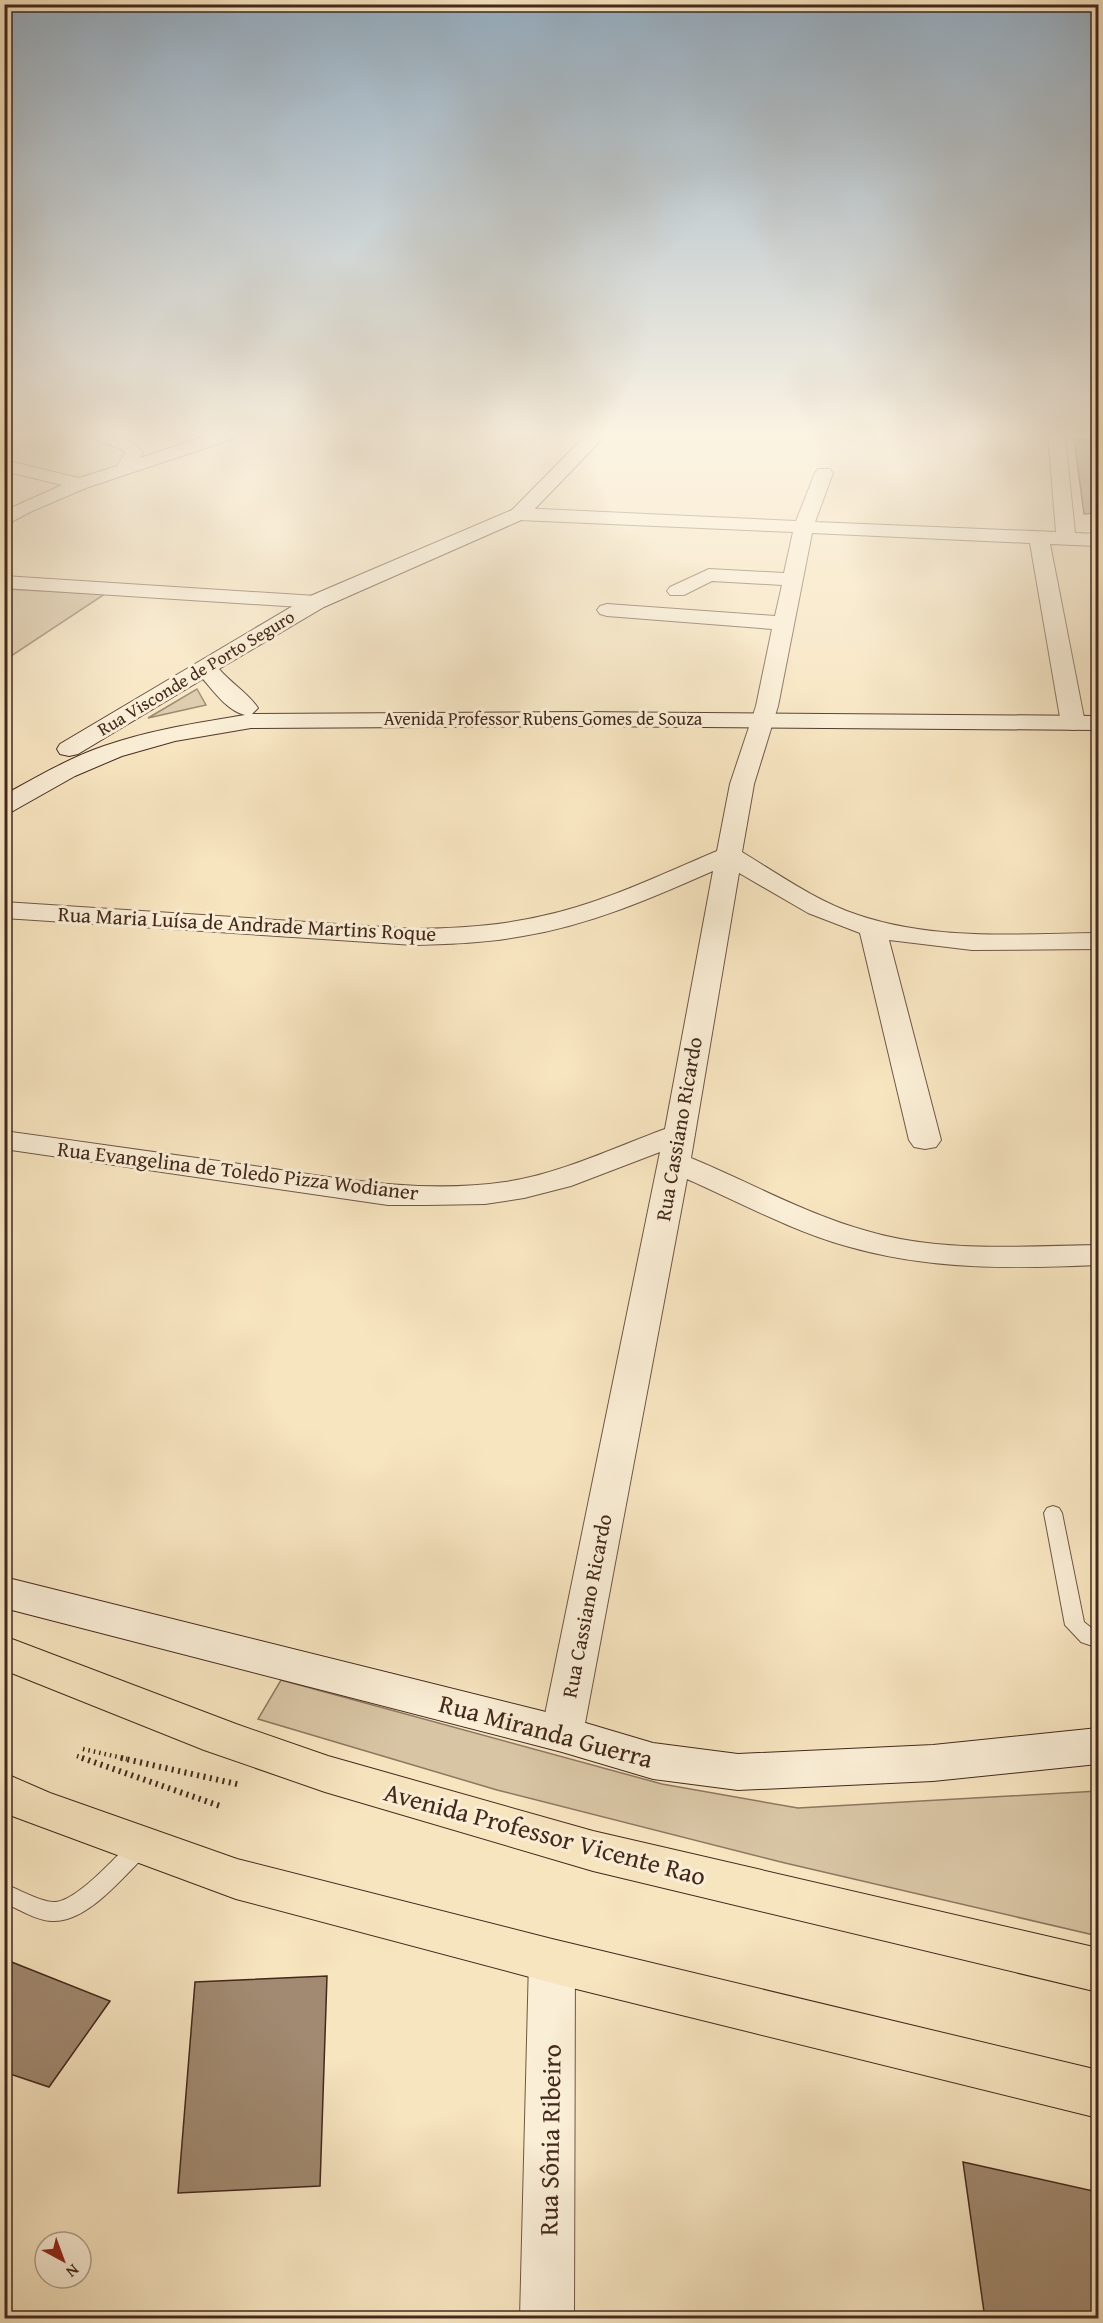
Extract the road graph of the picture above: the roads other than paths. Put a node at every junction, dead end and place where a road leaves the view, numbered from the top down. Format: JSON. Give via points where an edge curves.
{"nodes":[{"id":1,"x":453,"y":542,"type":"edge"},
{"id":2,"x":800,"y":542,"type":"edge"},
{"id":3,"x":1040,"y":542,"type":"edge"},
{"id":4,"x":792,"y":579,"type":"junction"},
{"id":5,"x":4,"y":582,"type":"edge"},
{"id":6,"x":677,"y":591,"type":"dead end"},
{"id":7,"x":316,"y":602,"type":"junction"},
{"id":8,"x":607,"y":610,"type":"dead end"},
{"id":9,"x":783,"y":622,"type":"junction"},
{"id":10,"x":206,"y":668,"type":"junction"},
{"id":11,"x":246,"y":708,"type":"junction"},
{"id":12,"x":1098,"y":708,"type":"edge"},
{"id":13,"x":297,"y":713,"type":"junction"},
{"id":14,"x":764,"y":713,"type":"junction"},
{"id":15,"x":1072,"y":715,"type":"junction"},
{"id":16,"x":1098,"y":723,"type":"edge"},
{"id":17,"x":69,"y":749,"type":"junction"},
{"id":18,"x":4,"y":784,"type":"edge"},
{"id":19,"x":4,"y":806,"type":"edge"},
{"id":20,"x":729,"y":855,"type":"junction"},
{"id":21,"x":4,"y":910,"type":"edge"},
{"id":22,"x":872,"y":928,"type":"junction"},
{"id":23,"x":1098,"y":941,"type":"edge"},
{"id":24,"x":4,"y":1140,"type":"edge"},
{"id":25,"x":925,"y":1140,"type":"dead end"},
{"id":26,"x":676,"y":1148,"type":"junction"},
{"id":27,"x":1098,"y":1255,"type":"edge"},
{"id":28,"x":1053,"y":1513,"type":"dead end"},
{"id":29,"x":4,"y":1592,"type":"edge"},
{"id":30,"x":1098,"y":1641,"type":"edge"},
{"id":31,"x":4,"y":1652,"type":"edge"},
{"id":32,"x":562,"y":1734,"type":"junction"},
{"id":33,"x":1098,"y":1746,"type":"edge"},
{"id":34,"x":4,"y":1792,"type":"edge"},
{"id":35,"x":142,"y":1845,"type":"junction"},
{"id":36,"x":4,"y":1893,"type":"edge"},
{"id":37,"x":552,"y":1961,"type":"junction"},
{"id":38,"x":1098,"y":1970,"type":"edge"},
{"id":39,"x":1098,"y":2094,"type":"edge"},
{"id":40,"x":547,"y":2319,"type":"edge"}],
"edges":[{"from":1,"to":7,"type":"street","name":"Rua Visconde de Porto Seguro"},
{"from":2,"to":4,"type":"street","name":"Rua Cassiano Ricardo"},
{"from":3,"to":15,"type":"street"},
{"from":4,"to":6,"type":"street","via":[[709,575]]},
{"from":4,"to":9,"type":"street","name":"Rua Cassiano Ricardo"},
{"from":5,"to":7,"type":"street"},
{"from":7,"to":10,"type":"street","name":"Rua Visconde de Porto Seguro"},
{"from":8,"to":9,"type":"street"},
{"from":9,"to":14,"type":"street","name":"Rua Cassiano Ricardo"},
{"from":10,"to":11,"type":"street"},
{"from":10,"to":17,"type":"street","name":"Rua Visconde de Porto Seguro"},
{"from":11,"to":13,"type":"street","name":"Avenida Professor Rubens Gomes de Souza"},
{"from":11,"to":17,"type":"street","name":"Avenida Professor Rubens Gomes de Souza"},
{"from":12,"to":15,"type":"street","name":"Avenida Professor Rubens Gomes de Souza"},
{"from":13,"to":14,"type":"street","name":"Avenida Professor Rubens Gomes de Souza"},
{"from":13,"to":19,"type":"street","name":"Avenida Professor Rubens Gomes de Souza","via":[[182,733],[113,751],[66,771]]},
{"from":14,"to":15,"type":"street","name":"Avenida Professor Rubens Gomes de Souza"},
{"from":14,"to":20,"type":"street","name":"Rua Cassiano Ricardo","via":[[742,784]]},
{"from":15,"to":16,"type":"street","name":"Avenida Professor Rubens Gomes de Souza"},
{"from":17,"to":18,"type":"street","name":"Avenida Professor Rubens Gomes de Souza"},
{"from":20,"to":21,"type":"street","name":"Rua Maria Luísa de Andrade Martins Roque","via":[[589,912],[479,934],[414,937]]},
{"from":20,"to":22,"type":"street","via":[[818,908]]},
{"from":20,"to":26,"type":"street","name":"Rua Cassiano Ricardo"},
{"from":22,"to":23,"type":"street","via":[[917,938]]},
{"from":22,"to":25,"type":"street"},
{"from":24,"to":26,"type":"street","name":"Rua Evangelina de Toledo Pizza Wodianer","via":[[388,1195],[451,1196],[542,1184]]},
{"from":26,"to":27,"type":"street","via":[[819,1226],[885,1246],[972,1256]]},
{"from":26,"to":32,"type":"street","name":"Rua Cassiano Ricardo"},
{"from":28,"to":30,"type":"lane","via":[[1075,1625]]},
{"from":29,"to":32,"type":"street","name":"Rua Miranda Guerra"},
{"from":31,"to":38,"type":"main road","name":"Avenida Professor Vicente Rao","via":[[220,1737],[336,1777],[593,1851]]},
{"from":32,"to":33,"type":"street","name":"Rua Miranda Guerra","via":[[652,1761],[738,1772],[933,1763]]},
{"from":34,"to":35,"type":"main road"},
{"from":35,"to":36,"type":"lane","via":[[68,1911],[50,1912]]},
{"from":35,"to":37,"type":"main road","via":[[236,1879]]},
{"from":37,"to":39,"type":"main road"},
{"from":37,"to":40,"type":"street","name":"Rua Sônia Ribeiro"}]}
